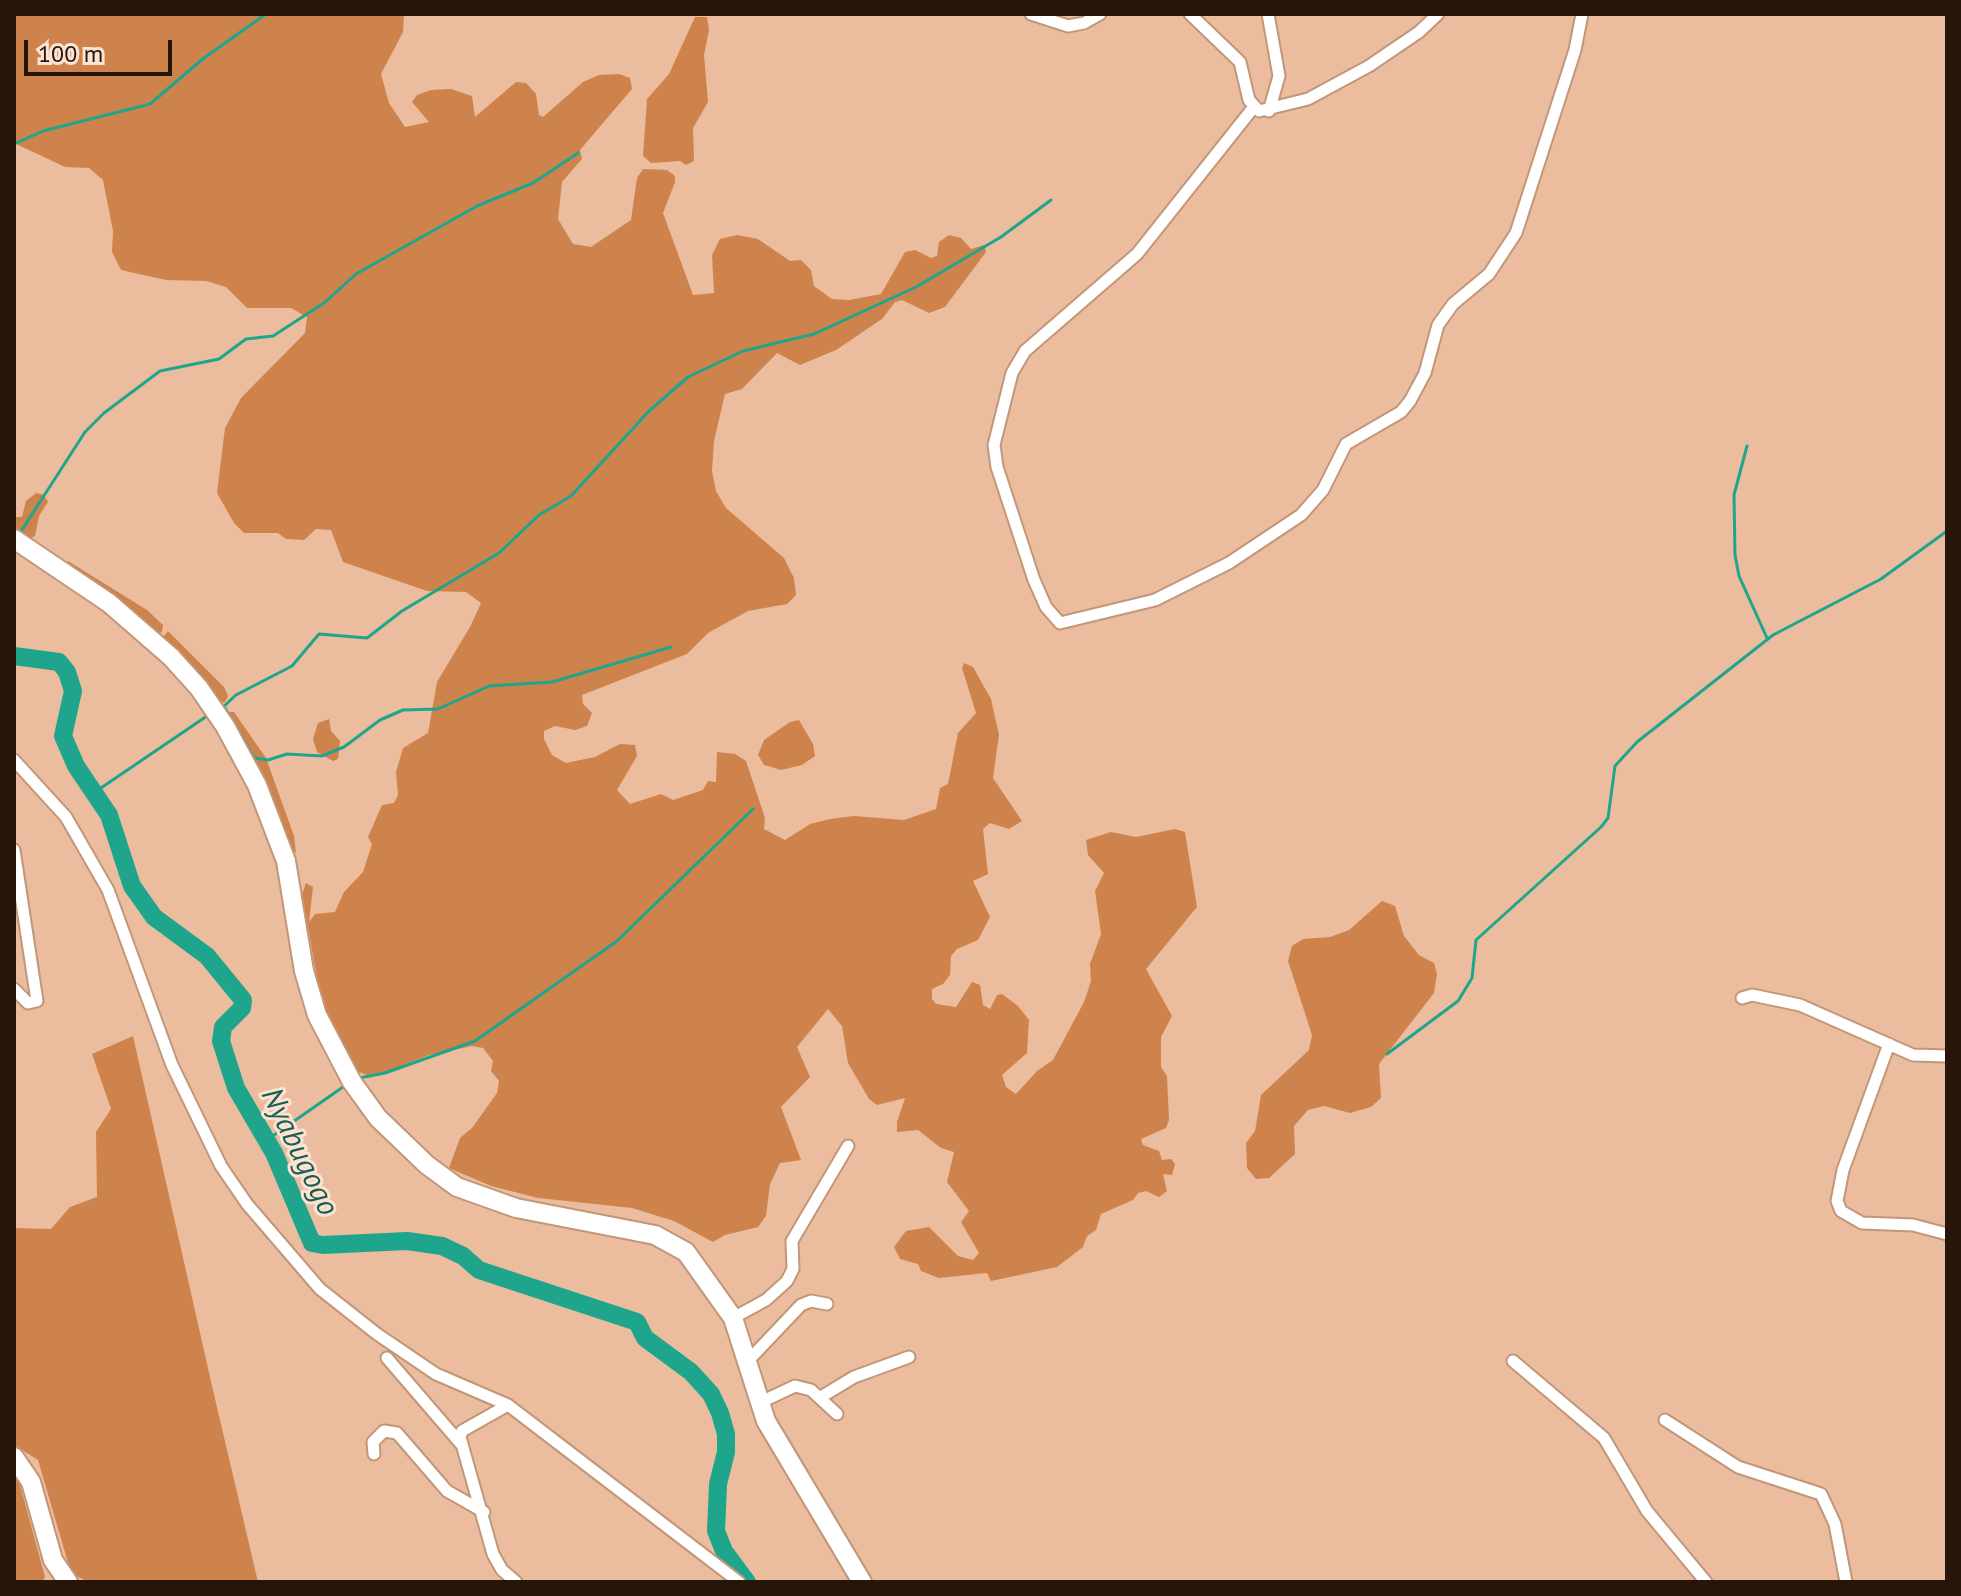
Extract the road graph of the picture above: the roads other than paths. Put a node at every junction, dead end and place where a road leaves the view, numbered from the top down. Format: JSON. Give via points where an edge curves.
{"nodes":[{"id":1,"x":1031,"y":14,"type":"edge"},
{"id":2,"x":1100,"y":14,"type":"edge"},
{"id":3,"x":1190,"y":14,"type":"edge"},
{"id":4,"x":1268,"y":14,"type":"edge"},
{"id":5,"x":1438,"y":14,"type":"edge"},
{"id":6,"x":1582,"y":14,"type":"edge"},
{"id":7,"x":1253,"y":108,"type":"junction"},
{"id":8,"x":1269,"y":111,"type":"junction"},
{"id":9,"x":16,"y":542,"type":"edge"},
{"id":10,"x":14,"y":760,"type":"edge"},
{"id":11,"x":14,"y":850,"type":"edge"},
{"id":12,"x":14,"y":989,"type":"edge"},
{"id":13,"x":1742,"y":998,"type":"dead end"},
{"id":14,"x":1889,"y":1044,"type":"junction"},
{"id":15,"x":1947,"y":1056,"type":"edge"},
{"id":16,"x":848,"y":1146,"type":"dead end"},
{"id":17,"x":1947,"y":1234,"type":"edge"},
{"id":18,"x":827,"y":1304,"type":"dead end"},
{"id":19,"x":733,"y":1318,"type":"junction"},
{"id":20,"x":909,"y":1357,"type":"dead end"},
{"id":21,"x":387,"y":1358,"type":"dead end"},
{"id":22,"x":1513,"y":1361,"type":"dead end"},
{"id":23,"x":746,"y":1363,"type":"junction"},
{"id":24,"x":821,"y":1397,"type":"junction"},
{"id":25,"x":759,"y":1403,"type":"junction"},
{"id":26,"x":508,"y":1405,"type":"junction"},
{"id":27,"x":837,"y":1414,"type":"dead end"},
{"id":28,"x":1665,"y":1420,"type":"dead end"},
{"id":29,"x":461,"y":1444,"type":"junction"},
{"id":30,"x":374,"y":1454,"type":"dead end"},
{"id":31,"x":14,"y":1457,"type":"edge"},
{"id":32,"x":484,"y":1512,"type":"junction"},
{"id":33,"x":68,"y":1582,"type":"edge"},
{"id":34,"x":516,"y":1582,"type":"edge"},
{"id":35,"x":739,"y":1582,"type":"edge"},
{"id":36,"x":862,"y":1582,"type":"edge"},
{"id":37,"x":1706,"y":1582,"type":"edge"},
{"id":38,"x":1846,"y":1582,"type":"edge"}],
"edges":[{"from":1,"to":2,"type":"street","via":[[1068,26]]},
{"from":3,"to":7,"type":"street","via":[[1240,62]]},
{"from":4,"to":8,"type":"street","via":[[1279,76]]},
{"from":5,"to":8,"type":"street","via":[[1369,66],[1308,99]]},
{"from":6,"to":7,"type":"street","via":[[1516,233],[1489,274],[1453,304],[1438,325],[1425,373],[1401,412],[1346,444],[1323,490],[1301,515],[1229,563],[1155,600],[1060,623],[1034,580],[997,467],[997,431],[1012,373],[1035,342],[1137,254]]},
{"from":7,"to":8,"type":"street"},
{"from":9,"to":19,"type":"highway","via":[[109,603],[171,657],[225,726],[257,785],[286,861],[304,971],[317,1015],[352,1082],[399,1140],[457,1187],[485,1199],[625,1227],[673,1244],[698,1265]]},
{"from":10,"to":26,"type":"street","via":[[66,817],[108,890],[172,1065],[221,1166],[247,1204],[320,1289],[377,1334],[436,1374]]},
{"from":11,"to":12,"type":"street","via":[[37,1001],[28,1003]]},
{"from":13,"to":14,"type":"street","via":[[1752,995],[1800,1005]]},
{"from":14,"to":15,"type":"street","via":[[1913,1055]]},
{"from":14,"to":17,"type":"street","via":[[1837,1201],[1841,1211],[1862,1223],[1913,1225]]},
{"from":16,"to":19,"type":"street","via":[[792,1241],[793,1269],[787,1281]]},
{"from":18,"to":23,"type":"street","via":[[801,1305]]},
{"from":19,"to":23,"type":"highway"},
{"from":20,"to":24,"type":"street","via":[[854,1377]]},
{"from":21,"to":29,"type":"street"},
{"from":22,"to":37,"type":"street","via":[[1604,1438],[1647,1511]]},
{"from":23,"to":25,"type":"highway"},
{"from":24,"to":25,"type":"street","via":[[795,1386]]},
{"from":24,"to":27,"type":"street"},
{"from":25,"to":36,"type":"highway"},
{"from":26,"to":29,"type":"street","via":[[462,1431]]},
{"from":26,"to":35,"type":"street"},
{"from":28,"to":38,"type":"street","via":[[1746,1471],[1821,1494],[1835,1524]]},
{"from":29,"to":32,"type":"street"},
{"from":30,"to":32,"type":"street","via":[[373,1442],[384,1431],[397,1433],[447,1491]]},
{"from":31,"to":33,"type":"highway","via":[[31,1482],[53,1560]]},
{"from":32,"to":34,"type":"street","via":[[497,1563]]}]}
